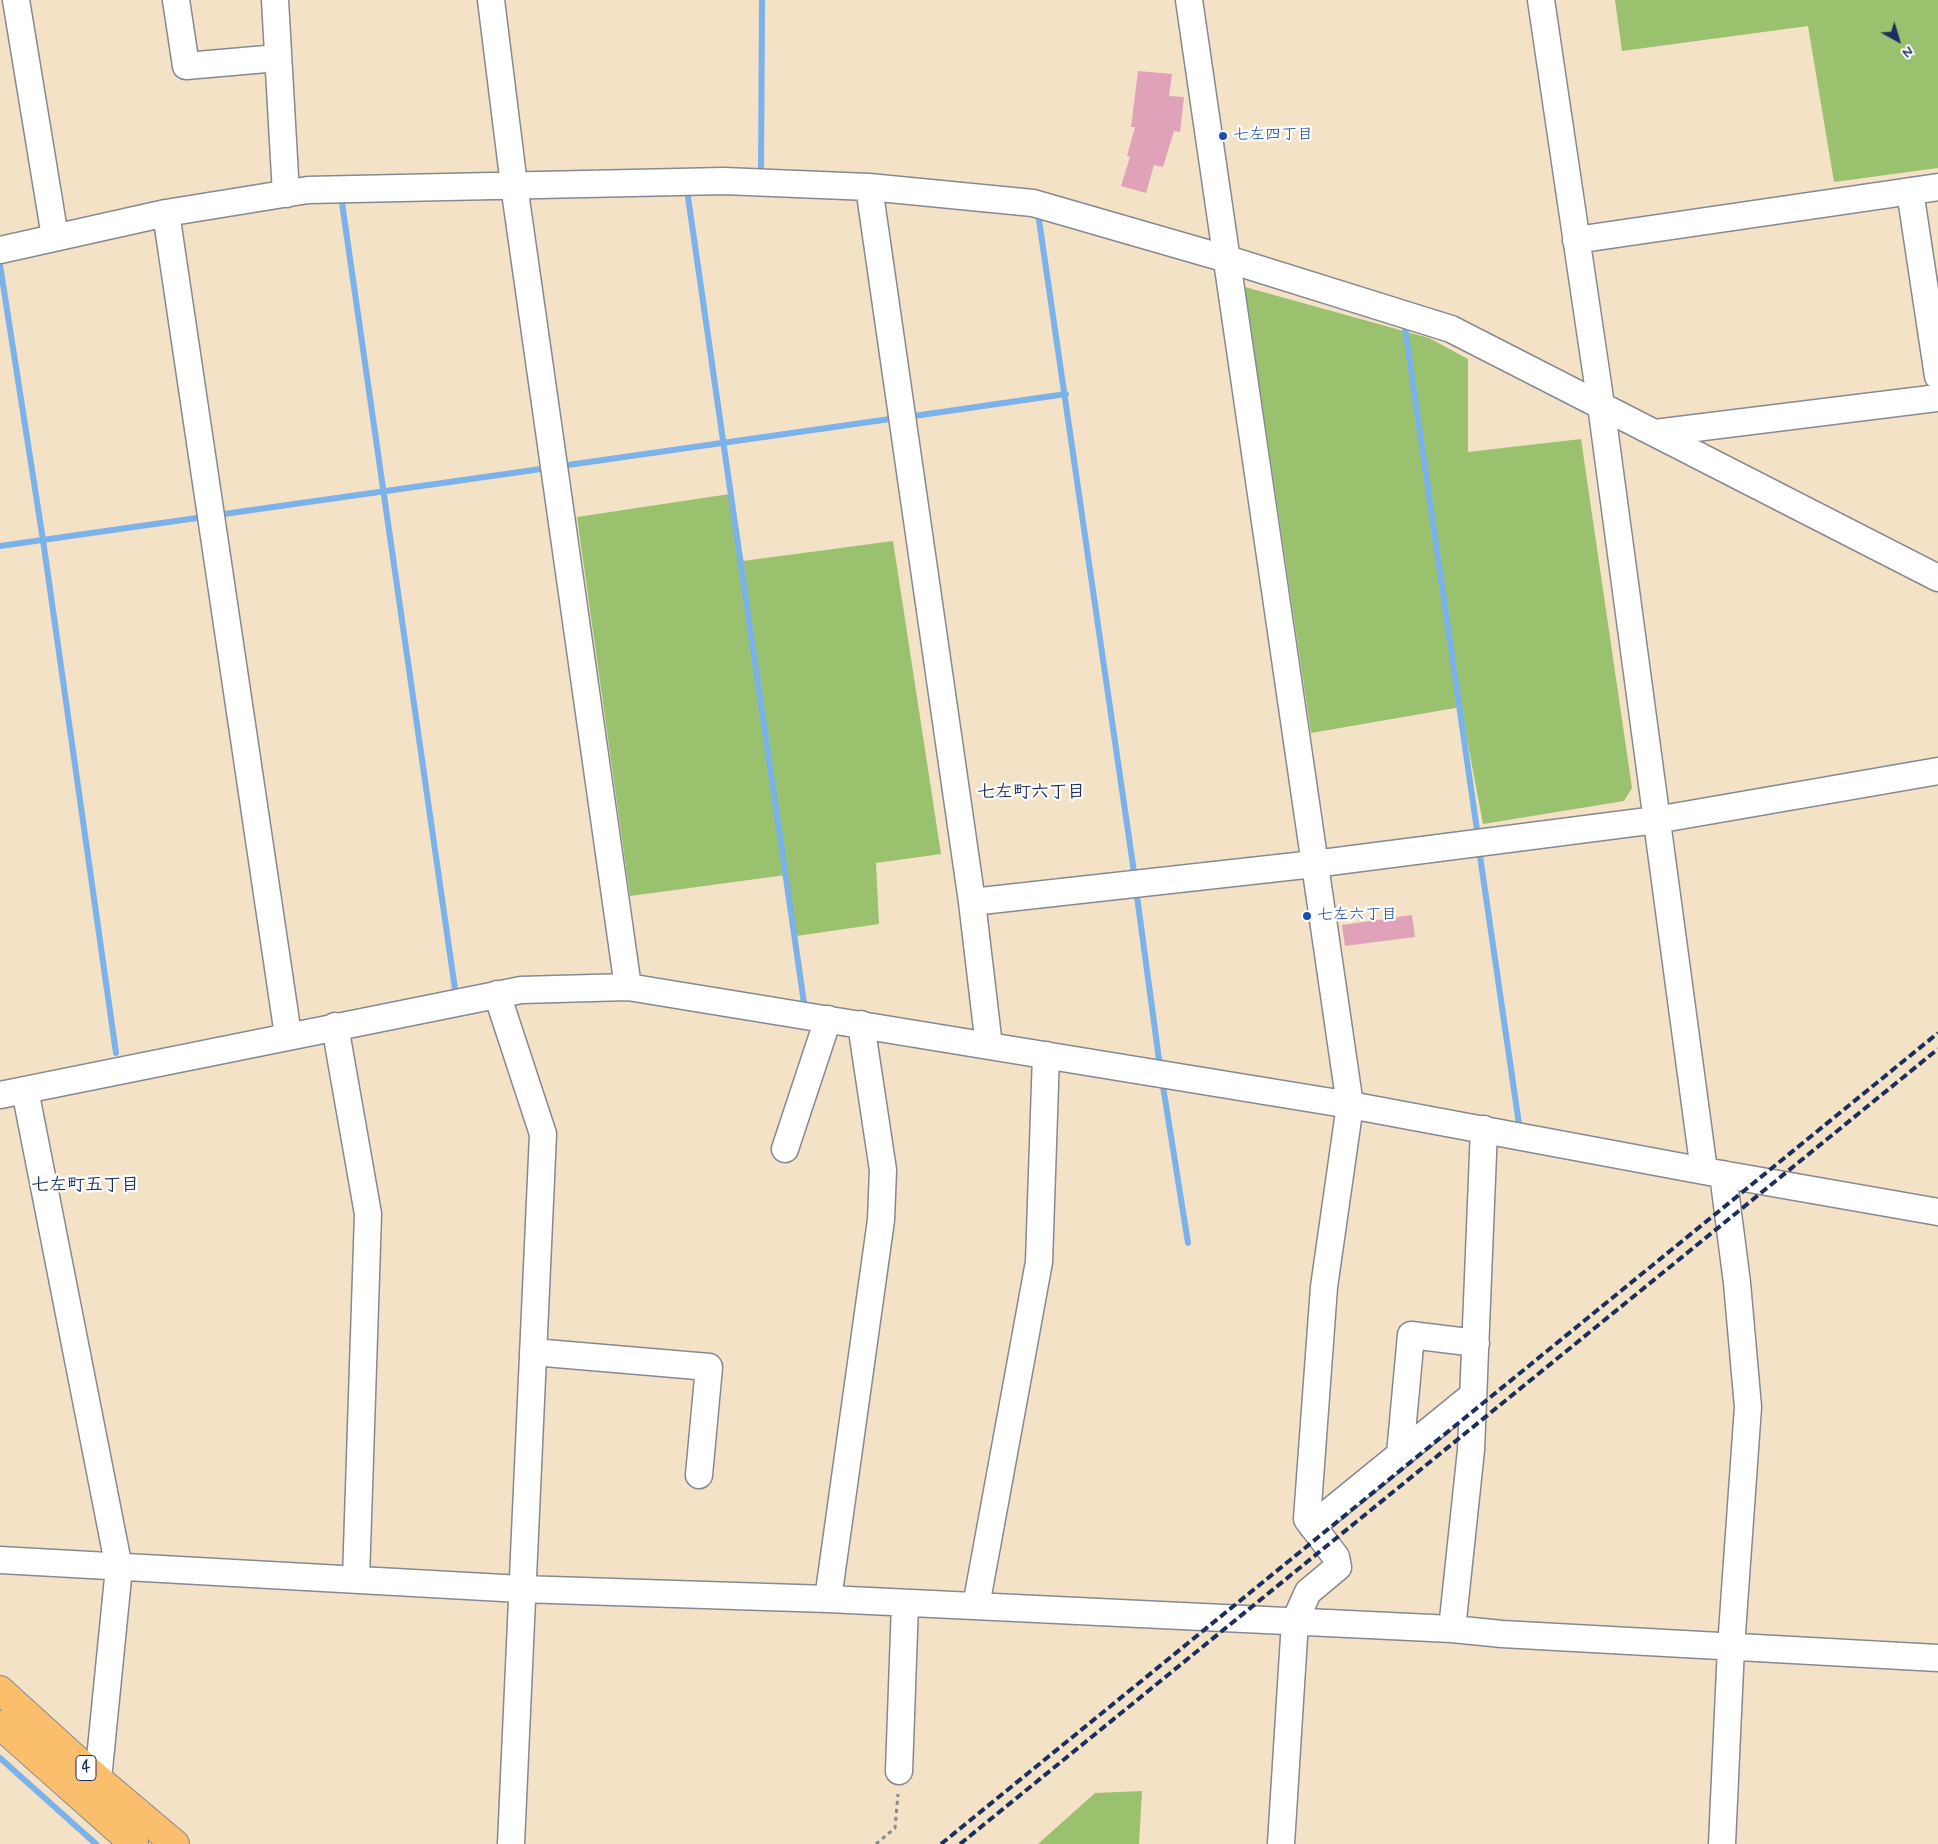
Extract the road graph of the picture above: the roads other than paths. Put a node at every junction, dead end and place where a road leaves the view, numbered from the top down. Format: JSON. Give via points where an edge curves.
{"nodes":[{"id":1,"x":16,"y":0,"type":"edge"},
{"id":2,"x":176,"y":0,"type":"edge"},
{"id":3,"x":275,"y":0,"type":"edge"},
{"id":4,"x":491,"y":0,"type":"edge"},
{"id":5,"x":1189,"y":0,"type":"edge"},
{"id":6,"x":1541,"y":0,"type":"edge"},
{"id":7,"x":278,"y":58,"type":"junction"},
{"id":8,"x":514,"y":185,"type":"junction"},
{"id":9,"x":869,"y":187,"type":"junction"},
{"id":10,"x":1938,"y":187,"type":"edge"},
{"id":11,"x":1910,"y":191,"type":"junction"},
{"id":12,"x":286,"y":194,"type":"junction"},
{"id":13,"x":166,"y":213,"type":"junction"},
{"id":14,"x":55,"y":238,"type":"junction"},
{"id":15,"x":1576,"y":240,"type":"junction"},
{"id":16,"x":0,"y":250,"type":"edge"},
{"id":17,"x":1227,"y":259,"type":"junction"},
{"id":18,"x":1938,"y":376,"type":"edge"},
{"id":19,"x":1938,"y":398,"type":"edge"},
{"id":20,"x":1601,"y":405,"type":"junction"},
{"id":21,"x":1655,"y":433,"type":"junction"},
{"id":22,"x":1938,"y":578,"type":"edge"},
{"id":23,"x":1938,"y":771,"type":"edge"},
{"id":24,"x":1656,"y":820,"type":"junction"},
{"id":25,"x":1314,"y":864,"type":"junction"},
{"id":26,"x":972,"y":902,"type":"junction"},
{"id":27,"x":628,"y":987,"type":"junction"},
{"id":28,"x":497,"y":994,"type":"junction"},
{"id":29,"x":828,"y":1019,"type":"junction"},
{"id":30,"x":862,"y":1024,"type":"junction"},
{"id":31,"x":335,"y":1026,"type":"junction"},
{"id":32,"x":288,"y":1035,"type":"junction"},
{"id":33,"x":988,"y":1046,"type":"junction"},
{"id":34,"x":1046,"y":1055,"type":"junction"},
{"id":35,"x":12,"y":1092,"type":"edge"},
{"id":36,"x":1350,"y":1105,"type":"junction"},
{"id":37,"x":1484,"y":1129,"type":"junction"},
{"id":38,"x":785,"y":1149,"type":"dead end"},
{"id":39,"x":1714,"y":1172,"type":"junction"},
{"id":40,"x":1938,"y":1212,"type":"edge"},
{"id":41,"x":1476,"y":1343,"type":"junction"},
{"id":42,"x":533,"y":1352,"type":"junction"},
{"id":43,"x":1473,"y":1395,"type":"junction"},
{"id":44,"x":1400,"y":1454,"type":"junction"},
{"id":45,"x":699,"y":1476,"type":"dead end"},
{"id":46,"x":1312,"y":1526,"type":"junction"},
{"id":47,"x":0,"y":1560,"type":"edge"},
{"id":48,"x":119,"y":1568,"type":"junction"},
{"id":49,"x":356,"y":1579,"type":"junction"},
{"id":50,"x":522,"y":1589,"type":"junction"},
{"id":51,"x":828,"y":1600,"type":"junction"},
{"id":52,"x":905,"y":1604,"type":"junction"},
{"id":53,"x":976,"y":1606,"type":"junction"},
{"id":54,"x":1295,"y":1621,"type":"junction"},
{"id":55,"x":1452,"y":1629,"type":"junction"},
{"id":56,"x":1731,"y":1647,"type":"junction"},
{"id":57,"x":1938,"y":1658,"type":"edge"},
{"id":58,"x":0,"y":1690,"type":"edge"},
{"id":59,"x":0,"y":1725,"type":"edge"},
{"id":60,"x":899,"y":1771,"type":"road end"},
{"id":61,"x":98,"y":1779,"type":"junction"},
{"id":62,"x":134,"y":1844,"type":"edge"},
{"id":63,"x":175,"y":1844,"type":"edge"},
{"id":64,"x":511,"y":1844,"type":"edge"},
{"id":65,"x":1281,"y":1844,"type":"edge"},
{"id":66,"x":1722,"y":1844,"type":"edge"}],
"edges":[{"from":1,"to":14,"type":"street"},
{"from":2,"to":7,"type":"street","via":[[186,66]]},
{"from":3,"to":7,"type":"street"},
{"from":4,"to":8,"type":"street"},
{"from":5,"to":17,"type":"street"},
{"from":6,"to":15,"type":"street"},
{"from":7,"to":12,"type":"street"},
{"from":8,"to":9,"type":"street","via":[[724,181]]},
{"from":8,"to":12,"type":"street","via":[[308,190]]},
{"from":8,"to":27,"type":"street"},
{"from":9,"to":17,"type":"street","via":[[1033,203]]},
{"from":9,"to":26,"type":"street"},
{"from":10,"to":11,"type":"street"},
{"from":11,"to":15,"type":"street"},
{"from":11,"to":18,"type":"street"},
{"from":12,"to":13,"type":"street"},
{"from":13,"to":14,"type":"street"},
{"from":13,"to":32,"type":"street"},
{"from":14,"to":16,"type":"street"},
{"from":15,"to":20,"type":"street"},
{"from":17,"to":20,"type":"street","via":[[1451,328]]},
{"from":17,"to":25,"type":"street"},
{"from":19,"to":21,"type":"street"},
{"from":20,"to":21,"type":"street"},
{"from":20,"to":24,"type":"street"},
{"from":21,"to":22,"type":"street"},
{"from":23,"to":24,"type":"street"},
{"from":24,"to":25,"type":"street"},
{"from":24,"to":39,"type":"street"},
{"from":25,"to":26,"type":"street"},
{"from":25,"to":36,"type":"street"},
{"from":26,"to":33,"type":"street"},
{"from":27,"to":28,"type":"street","via":[[521,990]]},
{"from":27,"to":29,"type":"street"},
{"from":28,"to":31,"type":"street"},
{"from":28,"to":42,"type":"street","via":[[543,1134]]},
{"from":29,"to":30,"type":"street"},
{"from":29,"to":38,"type":"street"},
{"from":30,"to":33,"type":"street"},
{"from":30,"to":51,"type":"street","via":[[883,1170],[881,1220]]},
{"from":31,"to":32,"type":"street"},
{"from":31,"to":49,"type":"street","via":[[368,1214]]},
{"from":32,"to":35,"type":"street"},
{"from":33,"to":34,"type":"street"},
{"from":34,"to":36,"type":"street"},
{"from":34,"to":53,"type":"street","via":[[1039,1262]]},
{"from":35,"to":48,"type":"street"},
{"from":36,"to":37,"type":"street"},
{"from":36,"to":46,"type":"street","via":[[1324,1287],[1307,1519]]},
{"from":37,"to":39,"type":"street"},
{"from":37,"to":41,"type":"street"},
{"from":39,"to":40,"type":"street"},
{"from":39,"to":56,"type":"street","via":[[1737,1283],[1748,1407]]},
{"from":41,"to":43,"type":"street"},
{"from":41,"to":44,"type":"street","via":[[1411,1335]]},
{"from":42,"to":45,"type":"street","via":[[709,1366]]},
{"from":42,"to":50,"type":"street"},
{"from":43,"to":44,"type":"street"},
{"from":43,"to":55,"type":"street","via":[[1471,1450]]},
{"from":44,"to":46,"type":"street"},
{"from":46,"to":54,"type":"street","via":[[1336,1557],[1338,1567],[1308,1592]]},
{"from":47,"to":48,"type":"street"},
{"from":48,"to":49,"type":"street"},
{"from":48,"to":61,"type":"street"},
{"from":49,"to":50,"type":"street"},
{"from":50,"to":51,"type":"street"},
{"from":50,"to":64,"type":"street"},
{"from":51,"to":52,"type":"street"},
{"from":52,"to":53,"type":"street"},
{"from":52,"to":60,"type":"street"},
{"from":53,"to":54,"type":"street"},
{"from":54,"to":55,"type":"street"},
{"from":54,"to":65,"type":"street"},
{"from":55,"to":56,"type":"street"},
{"from":56,"to":57,"type":"street"},
{"from":56,"to":66,"type":"street"},
{"from":58,"to":61,"type":"highway","number":"4"},
{"from":59,"to":62,"type":"highway","number":"4"},
{"from":61,"to":63,"type":"highway","number":"4"}]}
